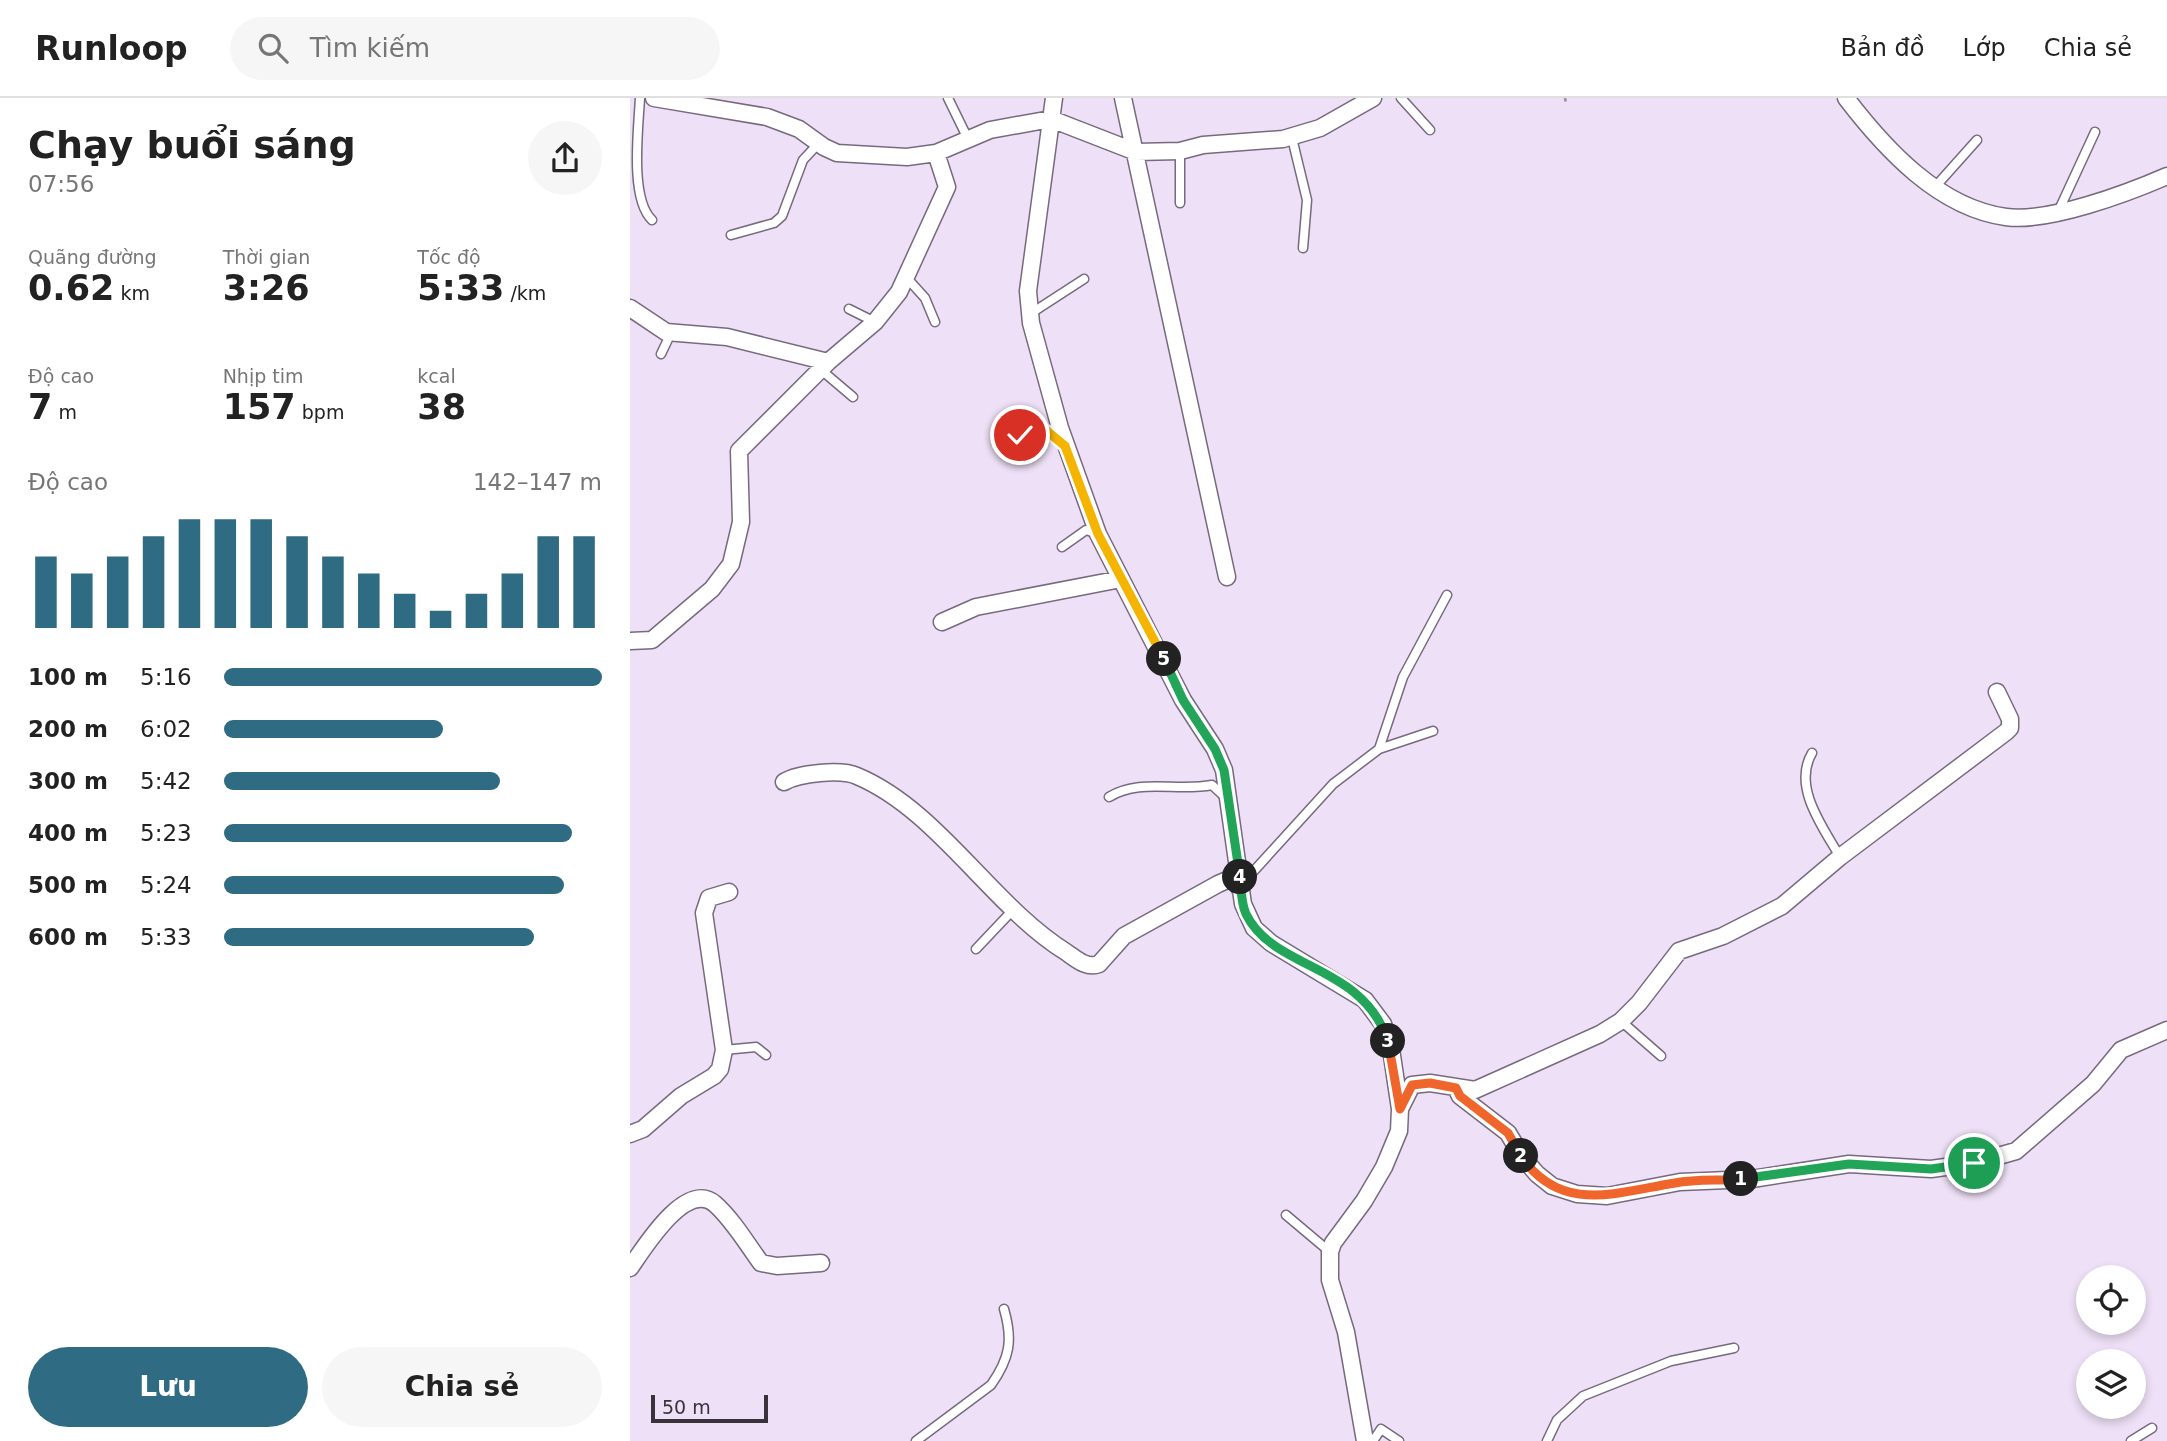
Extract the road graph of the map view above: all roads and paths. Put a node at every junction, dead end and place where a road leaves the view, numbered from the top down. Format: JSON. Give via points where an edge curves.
{"nodes":[{"id":1,"x":640,"y":98,"type":"edge"},
{"id":2,"x":654,"y":98,"type":"edge"},
{"id":3,"x":948,"y":98,"type":"edge"},
{"id":4,"x":1054,"y":98,"type":"edge"},
{"id":5,"x":1123,"y":98,"type":"edge"},
{"id":6,"x":1373,"y":98,"type":"edge"},
{"id":7,"x":1401,"y":98,"type":"edge"},
{"id":8,"x":1565,"y":98,"type":"edge"},
{"id":9,"x":1846,"y":98,"type":"edge"},
{"id":10,"x":1566,"y":103,"type":"dead end"},
{"id":11,"x":1051,"y":119,"type":"junction"},
{"id":12,"x":1430,"y":130,"type":"dead end"},
{"id":13,"x":2095,"y":132,"type":"dead end"},
{"id":14,"x":1292,"y":138,"type":"junction"},
{"id":15,"x":968,"y":139,"type":"junction"},
{"id":16,"x":1977,"y":140,"type":"dead end"},
{"id":17,"x":819,"y":144,"type":"junction"},
{"id":18,"x":1180,"y":151,"type":"junction"},
{"id":19,"x":1136,"y":152,"type":"junction"},
{"id":20,"x":936,"y":153,"type":"junction"},
{"id":21,"x":2167,"y":176,"type":"edge"},
{"id":22,"x":1935,"y":187,"type":"junction"},
{"id":23,"x":1180,"y":203,"type":"dead end"},
{"id":24,"x":2058,"y":212,"type":"junction"},
{"id":25,"x":652,"y":220,"type":"dead end"},
{"id":26,"x":731,"y":235,"type":"dead end"},
{"id":27,"x":1303,"y":247,"type":"dead end"},
{"id":28,"x":906,"y":277,"type":"junction"},
{"id":29,"x":1084,"y":279,"type":"dead end"},
{"id":30,"x":630,"y":308,"type":"edge"},
{"id":31,"x":849,"y":309,"type":"dead end"},
{"id":32,"x":1030,"y":314,"type":"junction"},
{"id":33,"x":935,"y":321,"type":"dead end"},
{"id":34,"x":876,"y":322,"type":"junction"},
{"id":35,"x":671,"y":333,"type":"junction"},
{"id":36,"x":662,"y":354,"type":"dead end"},
{"id":37,"x":824,"y":365,"type":"junction"},
{"id":38,"x":853,"y":397,"type":"dead end"},
{"id":39,"x":1014,"y":427,"type":"dead end"},
{"id":40,"x":1067,"y":448,"type":"junction"},
{"id":41,"x":1098,"y":534,"type":"junction"},
{"id":42,"x":1062,"y":547,"type":"dead end"},
{"id":43,"x":1227,"y":577,"type":"dead end"},
{"id":44,"x":1121,"y":579,"type":"junction"},
{"id":45,"x":1447,"y":595,"type":"dead end"},
{"id":46,"x":943,"y":622,"type":"dead end"},
{"id":47,"x":630,"y":641,"type":"edge"},
{"id":48,"x":1997,"y":692,"type":"dead end"},
{"id":49,"x":1433,"y":731,"type":"dead end"},
{"id":50,"x":1379,"y":748,"type":"junction"},
{"id":51,"x":1812,"y":753,"type":"dead end"},
{"id":52,"x":784,"y":782,"type":"dead end"},
{"id":53,"x":1109,"y":797,"type":"dead end"},
{"id":54,"x":1230,"y":802,"type":"junction"},
{"id":55,"x":1840,"y":857,"type":"junction"},
{"id":56,"x":1241,"y":889,"type":"junction"},
{"id":57,"x":729,"y":892,"type":"dead end"},
{"id":58,"x":1012,"y":911,"type":"junction"},
{"id":59,"x":976,"y":949,"type":"dead end"},
{"id":60,"x":1621,"y":1021,"type":"junction"},
{"id":61,"x":2167,"y":1030,"type":"edge"},
{"id":62,"x":724,"y":1050,"type":"junction"},
{"id":63,"x":766,"y":1055,"type":"dead end"},
{"id":64,"x":1661,"y":1056,"type":"dead end"},
{"id":65,"x":1456,"y":1088,"type":"junction"},
{"id":66,"x":1400,"y":1109,"type":"junction"},
{"id":67,"x":630,"y":1134,"type":"edge"},
{"id":68,"x":1286,"y":1214,"type":"dead end"},
{"id":69,"x":1330,"y":1252,"type":"junction"},
{"id":70,"x":821,"y":1263,"type":"dead end"},
{"id":71,"x":630,"y":1268,"type":"edge"},
{"id":72,"x":1004,"y":1309,"type":"dead end"},
{"id":73,"x":1734,"y":1348,"type":"dead end"},
{"id":74,"x":2152,"y":1428,"type":"dead end"},
{"id":75,"x":916,"y":1441,"type":"edge"},
{"id":76,"x":1365,"y":1441,"type":"edge"},
{"id":77,"x":1373,"y":1441,"type":"edge"},
{"id":78,"x":1399,"y":1441,"type":"edge"},
{"id":79,"x":1547,"y":1441,"type":"edge"},
{"id":80,"x":2131,"y":1441,"type":"edge"}],
"edges":[{"from":1,"to":25,"type":"lane","via":[[632,175],[642,214]]},
{"from":2,"to":17,"type":"street","via":[[767,117],[799,129]]},
{"from":3,"to":15,"type":"lane"},
{"from":4,"to":11,"type":"street"},
{"from":5,"to":19,"type":"street"},
{"from":6,"to":14,"type":"street"},
{"from":7,"to":12,"type":"lane"},
{"from":8,"to":10,"type":"path"},
{"from":9,"to":22,"type":"street","via":[[1874,133]]},
{"from":11,"to":15,"type":"street","via":[[990,130]]},
{"from":11,"to":19,"type":"street"},
{"from":11,"to":32,"type":"street","via":[[1028,291]]},
{"from":13,"to":24,"type":"lane"},
{"from":14,"to":18,"type":"street"},
{"from":14,"to":27,"type":"lane","via":[[1307,200]]},
{"from":15,"to":20,"type":"street"},
{"from":16,"to":22,"type":"lane"},
{"from":17,"to":20,"type":"street","via":[[837,153],[918,157]]},
{"from":17,"to":26,"type":"lane","via":[[803,160],[782,216],[774,223]]},
{"from":18,"to":19,"type":"street"},
{"from":18,"to":23,"type":"lane"},
{"from":19,"to":43,"type":"street"},
{"from":20,"to":28,"type":"street","via":[[947,187]]},
{"from":21,"to":24,"type":"street"},
{"from":22,"to":24,"type":"street","via":[[1969,206],[2007,217]]},
{"from":28,"to":33,"type":"lane","via":[[925,298]]},
{"from":28,"to":34,"type":"street"},
{"from":29,"to":32,"type":"lane"},
{"from":30,"to":35,"type":"street"},
{"from":31,"to":34,"type":"lane"},
{"from":32,"to":40,"type":"street"},
{"from":34,"to":37,"type":"street"},
{"from":35,"to":36,"type":"lane"},
{"from":35,"to":37,"type":"street","via":[[727,337]]},
{"from":37,"to":38,"type":"lane"},
{"from":37,"to":47,"type":"street","via":[[739,451],[741,523],[726,573],[652,640]]},
{"from":39,"to":40,"type":"lane","via":[[1020,435],[1047,431]]},
{"from":40,"to":41,"type":"street"},
{"from":41,"to":42,"type":"lane","via":[[1086,530]]},
{"from":41,"to":44,"type":"street"},
{"from":44,"to":46,"type":"street","via":[[976,607]]},
{"from":44,"to":54,"type":"street","via":[[1183,700],[1215,749]]},
{"from":45,"to":50,"type":"lane","via":[[1403,677]]},
{"from":48,"to":55,"type":"street","via":[[2010,728]]},
{"from":49,"to":50,"type":"lane"},
{"from":50,"to":56,"type":"lane","via":[[1334,784]]},
{"from":51,"to":55,"type":"lane","via":[[1805,770],[1809,796]]},
{"from":52,"to":58,"type":"street","via":[[814,774],[854,774],[865,780],[936,832]]},
{"from":53,"to":54,"type":"lane","via":[[1137,785],[1180,789],[1212,785]]},
{"from":54,"to":56,"type":"street"},
{"from":55,"to":60,"type":"street","via":[[1764,917],[1679,951]]},
{"from":56,"to":58,"type":"street","via":[[1234,877],[1218,884],[1124,936],[1095,966],[1055,946]]},
{"from":56,"to":66,"type":"street","via":[[1246,913],[1262,936],[1337,980],[1375,1010],[1391,1049]]},
{"from":57,"to":62,"type":"street","via":[[709,898],[704,913]]},
{"from":58,"to":59,"type":"lane"},
{"from":60,"to":64,"type":"lane"},
{"from":60,"to":65,"type":"street","via":[[1475,1090]]},
{"from":61,"to":65,"type":"street","via":[[2121,1050],[2050,1124],[2016,1151],[1995,1158],[1931,1169],[1827,1166],[1752,1179],[1680,1182],[1607,1196],[1552,1186],[1523,1158],[1508,1133]]},
{"from":62,"to":63,"type":"lane","via":[[756,1047]]},
{"from":62,"to":67,"type":"street","via":[[714,1076]]},
{"from":65,"to":66,"type":"street","via":[[1412,1085]]},
{"from":66,"to":69,"type":"street","via":[[1399,1131],[1384,1167]]},
{"from":68,"to":69,"type":"lane"},
{"from":69,"to":76,"type":"street","via":[[1330,1279],[1346,1332]]},
{"from":70,"to":71,"type":"street","via":[[761,1264],[714,1203],[697,1197],[671,1214]]},
{"from":72,"to":75,"type":"lane","via":[[1012,1340],[999,1373],[982,1392]]},
{"from":73,"to":79,"type":"lane","via":[[1671,1361],[1583,1396],[1557,1420]]},
{"from":74,"to":80,"type":"lane"},
{"from":77,"to":78,"type":"lane","via":[[1381,1429]]}]}
